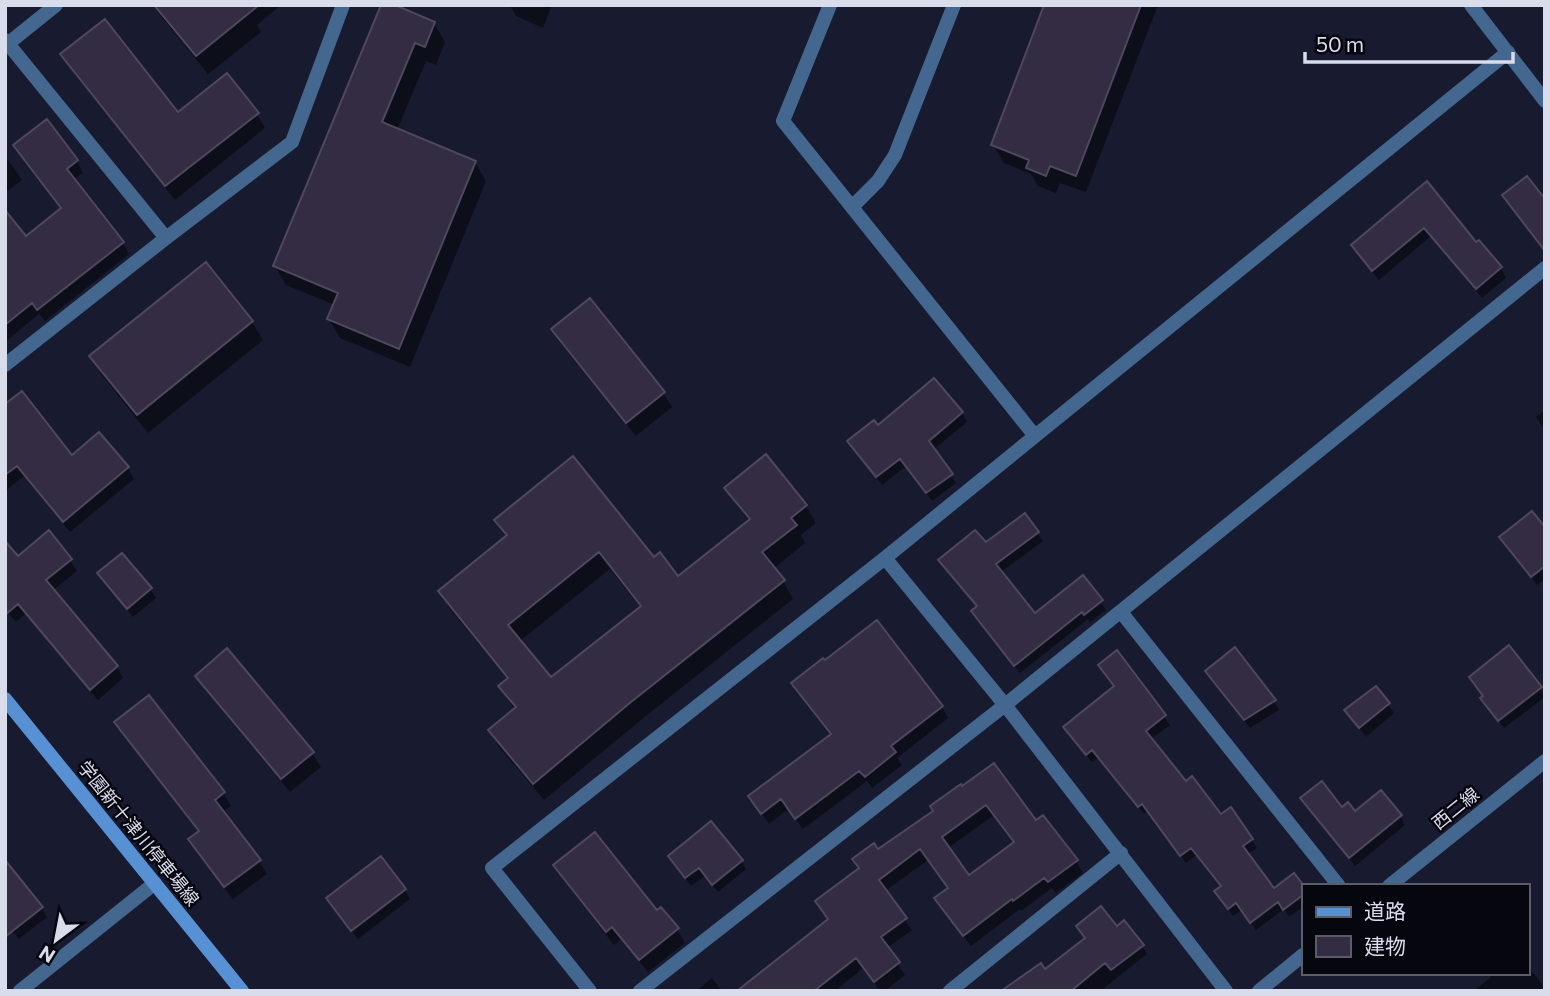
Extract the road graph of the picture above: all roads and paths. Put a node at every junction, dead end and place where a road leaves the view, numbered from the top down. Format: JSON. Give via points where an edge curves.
{"nodes":[{"id":1,"x":56,"y":5,"type":"edge"},
{"id":2,"x":343,"y":5,"type":"edge"},
{"id":3,"x":830,"y":5,"type":"edge"},
{"id":4,"x":954,"y":5,"type":"edge"},
{"id":5,"x":1471,"y":5,"type":"edge"},
{"id":6,"x":6,"y":44,"type":"edge"},
{"id":7,"x":1508,"y":52,"type":"junction"},
{"id":8,"x":1545,"y":101,"type":"edge"},
{"id":9,"x":852,"y":207,"type":"junction"},
{"id":10,"x":166,"y":238,"type":"junction"},
{"id":11,"x":1545,"y":268,"type":"edge"},
{"id":12,"x":5,"y":365,"type":"edge"},
{"id":13,"x":1035,"y":436,"type":"junction"},
{"id":14,"x":885,"y":558,"type":"junction"},
{"id":15,"x":1121,"y":612,"type":"junction"},
{"id":16,"x":5,"y":699,"type":"edge"},
{"id":17,"x":1005,"y":705,"type":"junction"},
{"id":18,"x":1545,"y":761,"type":"edge"},
{"id":19,"x":1121,"y":853,"type":"junction"},
{"id":20,"x":155,"y":883,"type":"junction"},
{"id":21,"x":1337,"y":884,"type":"edge"},
{"id":22,"x":1391,"y":884,"type":"edge"},
{"id":23,"x":1302,"y":956,"type":"edge"},
{"id":24,"x":20,"y":991,"type":"edge"},
{"id":25,"x":242,"y":991,"type":"edge"},
{"id":26,"x":590,"y":991,"type":"edge"},
{"id":27,"x":640,"y":991,"type":"edge"},
{"id":28,"x":950,"y":991,"type":"edge"},
{"id":29,"x":1226,"y":991,"type":"edge"},
{"id":30,"x":1259,"y":991,"type":"edge"}],
"edges":[{"from":1,"to":6,"type":"street"},
{"from":2,"to":10,"type":"street","via":[[292,142]]},
{"from":3,"to":9,"type":"street","via":[[783,121]]},
{"from":4,"to":9,"type":"street","via":[[895,155]]},
{"from":5,"to":7,"type":"street"},
{"from":6,"to":10,"type":"street"},
{"from":7,"to":8,"type":"street"},
{"from":7,"to":13,"type":"street"},
{"from":9,"to":13,"type":"street"},
{"from":10,"to":12,"type":"street"},
{"from":11,"to":15,"type":"street"},
{"from":13,"to":14,"type":"street"},
{"from":14,"to":17,"type":"street"},
{"from":14,"to":26,"type":"street","via":[[492,869]]},
{"from":15,"to":17,"type":"street"},
{"from":15,"to":21,"type":"street"},
{"from":16,"to":20,"type":"main road","name":"学園新十津川停車場線"},
{"from":17,"to":19,"type":"street"},
{"from":17,"to":27,"type":"street"},
{"from":18,"to":22,"type":"street","name":"西二線"},
{"from":19,"to":28,"type":"street"},
{"from":19,"to":29,"type":"street"},
{"from":20,"to":24,"type":"street"},
{"from":20,"to":25,"type":"main road","name":"学園新十津川停車場線"},
{"from":23,"to":30,"type":"street"}]}
